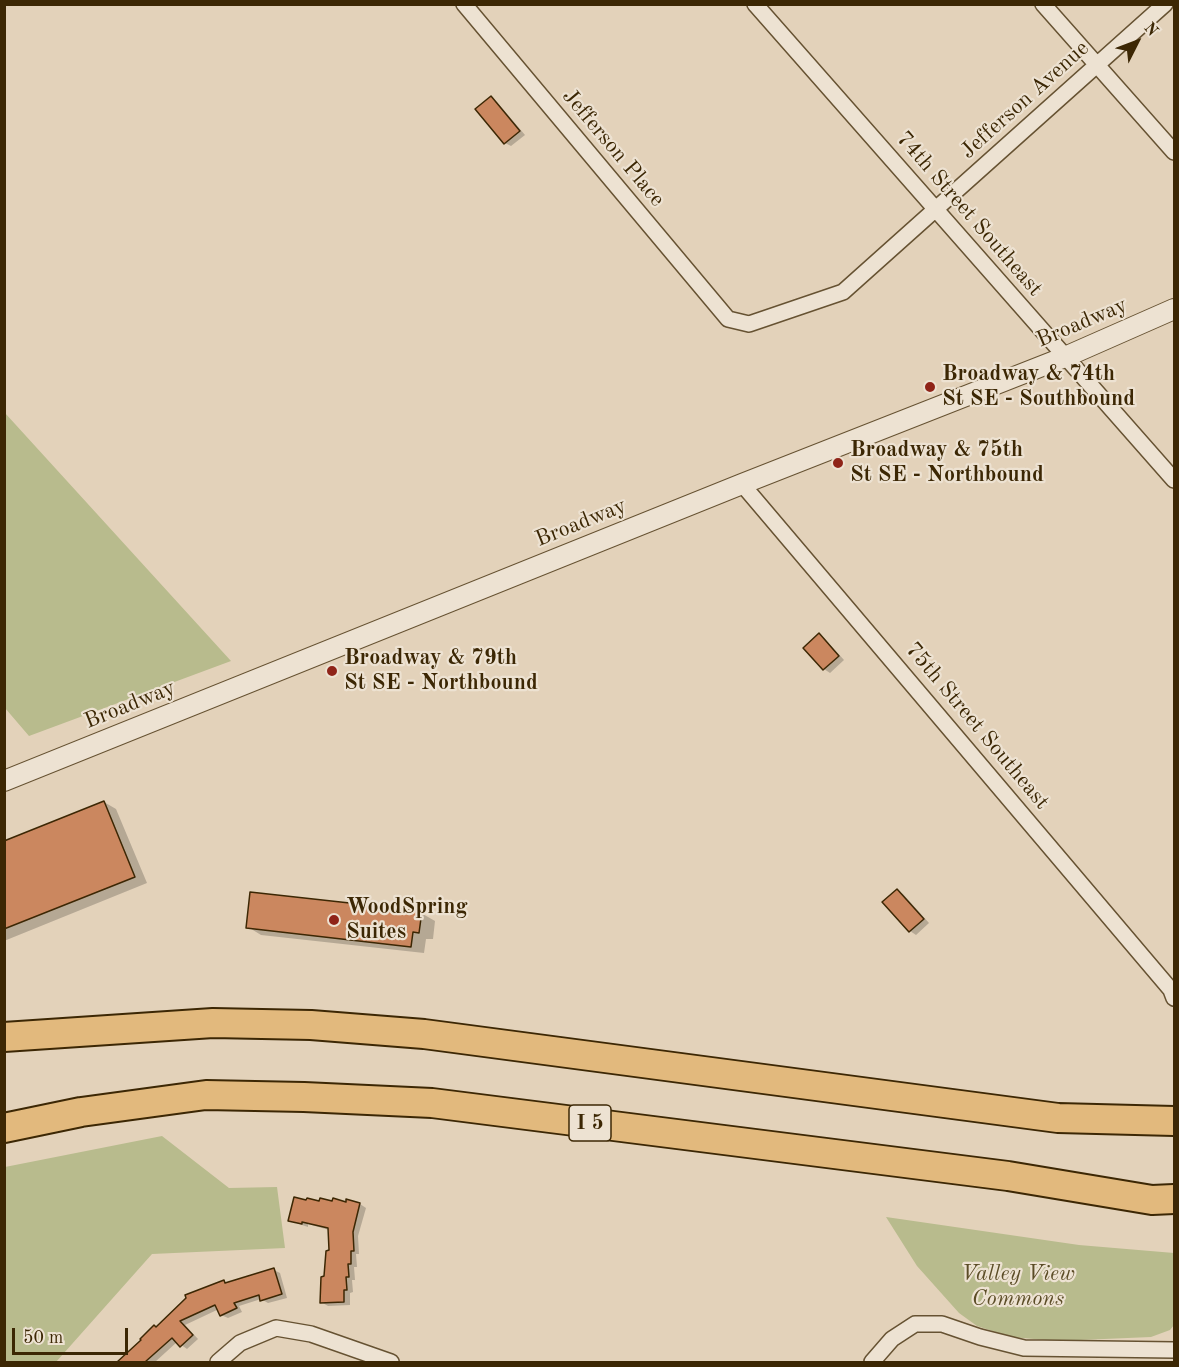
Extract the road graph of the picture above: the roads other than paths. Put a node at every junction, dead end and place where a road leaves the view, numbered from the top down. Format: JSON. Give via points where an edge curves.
{"nodes":[{"id":1,"x":464,"y":4,"type":"edge"},
{"id":2,"x":755,"y":4,"type":"edge"},
{"id":3,"x":1043,"y":4,"type":"edge"},
{"id":4,"x":1165,"y":4,"type":"edge"},
{"id":5,"x":1098,"y":65,"type":"junction"},
{"id":6,"x":1174,"y":152,"type":"edge"},
{"id":7,"x":936,"y":209,"type":"junction"},
{"id":8,"x":1174,"y":309,"type":"edge"},
{"id":9,"x":728,"y":319,"type":"joint"},
{"id":10,"x":1065,"y":357,"type":"junction"},
{"id":11,"x":1174,"y":480,"type":"edge"},
{"id":12,"x":742,"y":484,"type":"junction"},
{"id":13,"x":4,"y":781,"type":"edge"},
{"id":14,"x":1174,"y":998,"type":"edge"},
{"id":15,"x":4,"y":1037,"type":"edge"},
{"id":16,"x":1174,"y":1121,"type":"edge"},
{"id":17,"x":4,"y":1128,"type":"edge"},
{"id":18,"x":1174,"y":1199,"type":"edge"},
{"id":19,"x":1174,"y":1350,"type":"edge"},
{"id":20,"x":218,"y":1362,"type":"edge"},
{"id":21,"x":392,"y":1362,"type":"edge"},
{"id":22,"x":872,"y":1362,"type":"edge"}],
"edges":[{"from":1,"to":9,"type":"street","name":"Jefferson Place"},
{"from":2,"to":7,"type":"street","name":"74th Street Southeast"},
{"from":3,"to":5,"type":"street"},
{"from":4,"to":5,"type":"street","name":"Jefferson Avenue"},
{"from":5,"to":6,"type":"street"},
{"from":5,"to":7,"type":"street","name":"Jefferson Avenue"},
{"from":7,"to":9,"type":"street","name":"Jefferson Avenue","via":[[843,292],[749,324]]},
{"from":7,"to":10,"type":"street","name":"74th Street Southeast"},
{"from":8,"to":10,"type":"street","name":"Broadway"},
{"from":10,"to":11,"type":"street","name":"74th Street Southeast"},
{"from":10,"to":12,"type":"street","name":"Broadway"},
{"from":12,"to":13,"type":"street","name":"Broadway"},
{"from":12,"to":14,"type":"street","name":"75th Street Southeast"},
{"from":15,"to":16,"type":"highway","via":[[213,1023],[311,1025],[424,1034],[1058,1118]]},
{"from":17,"to":18,"type":"highway","number":"I 5","via":[[81,1112],[206,1095],[432,1103],[1008,1176],[1152,1200]]},
{"from":19,"to":22,"type":"street","via":[[1024,1348],[942,1324],[915,1324],[892,1339]]},
{"from":20,"to":21,"type":"street","via":[[240,1342],[276,1328],[311,1334]]}]}
